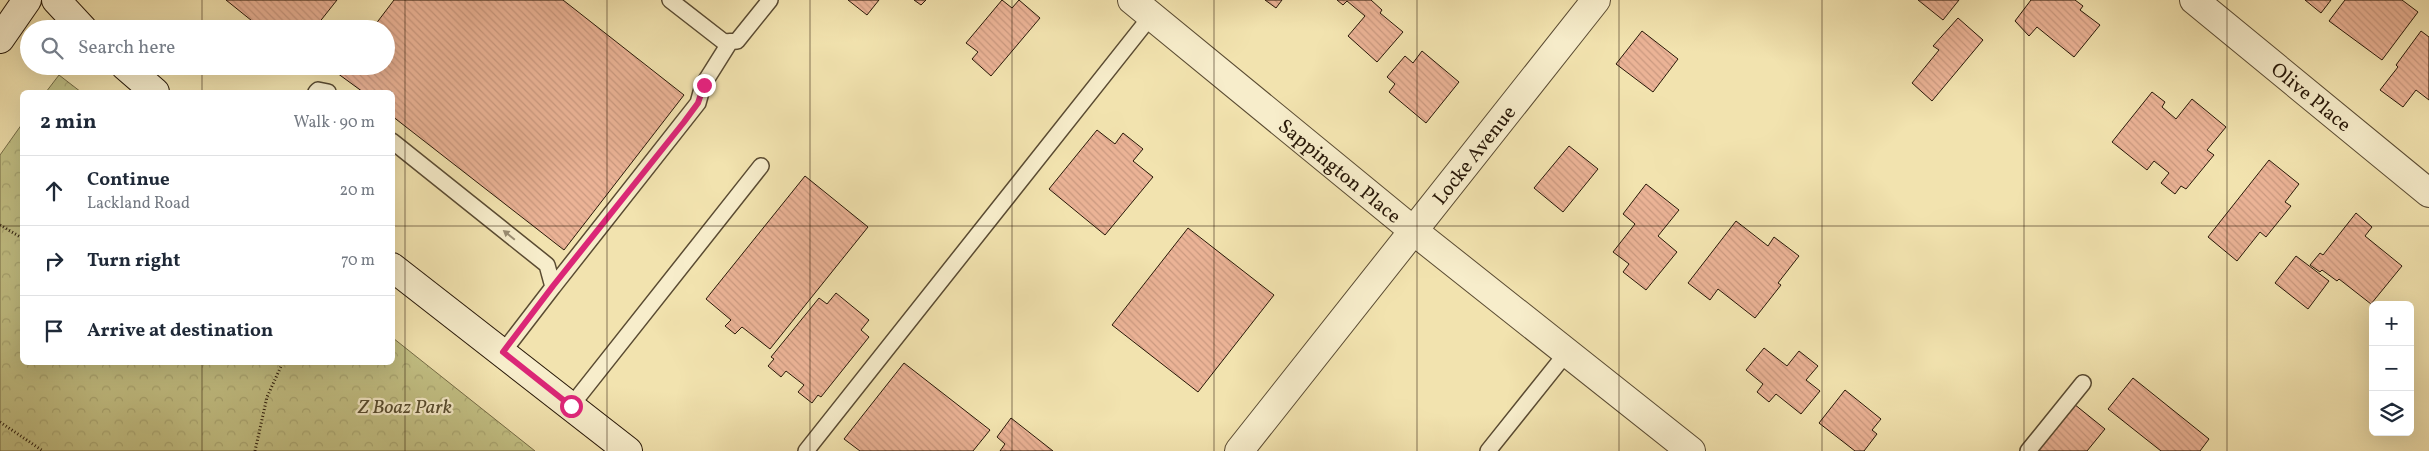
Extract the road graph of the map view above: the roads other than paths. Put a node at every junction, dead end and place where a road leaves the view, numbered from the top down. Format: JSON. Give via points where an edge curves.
{"nodes":[{"id":1,"x":27,"y":0,"type":"edge"},
{"id":2,"x":56,"y":0,"type":"edge"},
{"id":3,"x":670,"y":0,"type":"edge"},
{"id":4,"x":770,"y":0,"type":"edge"},
{"id":5,"x":1596,"y":0,"type":"edge"},
{"id":6,"x":2194,"y":0,"type":"edge"},
{"id":7,"x":1141,"y":8,"type":"edge"},
{"id":8,"x":75,"y":20,"type":"edge"},
{"id":9,"x":0,"y":39,"type":"edge"},
{"id":10,"x":730,"y":42,"type":"junction"},
{"id":11,"x":135,"y":75,"type":"edge"},
{"id":12,"x":153,"y":90,"type":"edge"},
{"id":13,"x":395,"y":143,"type":"edge"},
{"id":14,"x":761,"y":166,"type":"dead end"},
{"id":15,"x":2429,"y":193,"type":"edge"},
{"id":16,"x":1415,"y":232,"type":"junction"},
{"id":17,"x":395,"y":269,"type":"edge"},
{"id":18,"x":553,"y":286,"type":"junction"},
{"id":19,"x":1568,"y":351,"type":"junction"},
{"id":20,"x":503,"y":352,"type":"junction"},
{"id":21,"x":2083,"y":383,"type":"dead end"},
{"id":22,"x":571,"y":406,"type":"junction"},
{"id":23,"x":628,"y":451,"type":"edge"},
{"id":24,"x":806,"y":451,"type":"edge"},
{"id":25,"x":1240,"y":451,"type":"edge"},
{"id":26,"x":1488,"y":451,"type":"edge"},
{"id":27,"x":1691,"y":451,"type":"edge"},
{"id":28,"x":2028,"y":451,"type":"edge"}],
"edges":[{"from":1,"to":9,"type":"street"},
{"from":2,"to":8,"type":"street"},
{"from":3,"to":10,"type":"lane","via":[[724,42]]},
{"from":4,"to":10,"type":"lane","via":[[737,41]]},
{"from":5,"to":16,"type":"street","name":"Locke Avenue"},
{"from":6,"to":15,"type":"street","name":"Olive Place"},
{"from":7,"to":16,"type":"street","name":"Sappington Place"},
{"from":7,"to":24,"type":"lane"},
{"from":10,"to":18,"type":"lane","via":[[704,85],[698,103]]},
{"from":11,"to":12,"type":"street"},
{"from":18,"to":13,"type":"lane","one_way":true,"via":[[547,265]]},
{"from":14,"to":22,"type":"lane"},
{"from":16,"to":19,"type":"street","name":"Sappington Place"},
{"from":16,"to":25,"type":"street","name":"Locke Avenue"},
{"from":17,"to":20,"type":"street"},
{"from":18,"to":20,"type":"lane"},
{"from":19,"to":26,"type":"lane"},
{"from":19,"to":27,"type":"street","name":"Sappington Place"},
{"from":20,"to":22,"type":"street"},
{"from":21,"to":28,"type":"lane"},
{"from":22,"to":23,"type":"street"}]}
